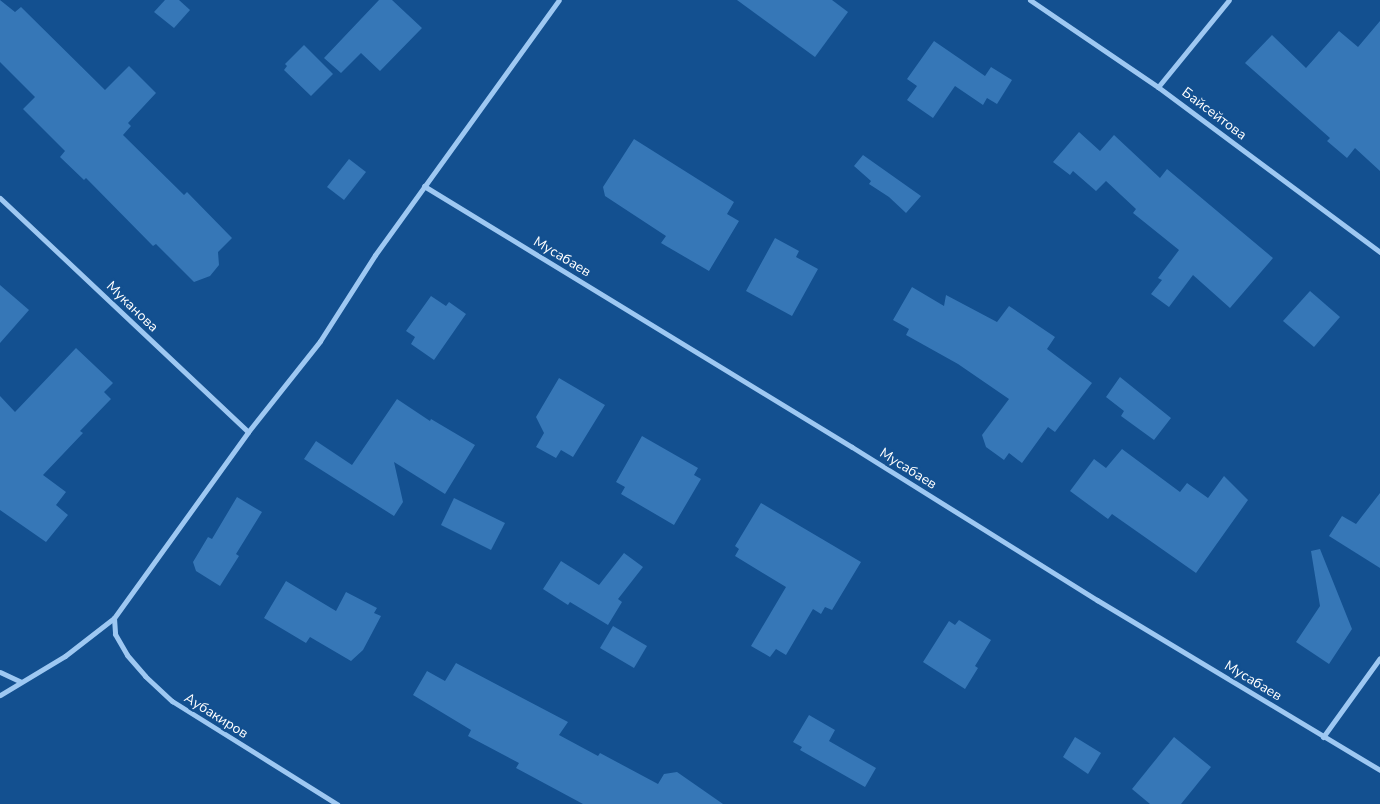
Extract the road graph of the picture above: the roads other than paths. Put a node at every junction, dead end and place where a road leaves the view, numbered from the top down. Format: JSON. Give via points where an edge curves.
{"nodes":[{"id":1,"x":559,"y":0,"type":"edge"},
{"id":2,"x":1030,"y":0,"type":"edge"},
{"id":3,"x":1229,"y":0,"type":"edge"},
{"id":4,"x":1158,"y":87,"type":"junction"},
{"id":5,"x":424,"y":186,"type":"junction"},
{"id":6,"x":0,"y":198,"type":"edge"},
{"id":7,"x":1380,"y":252,"type":"edge"},
{"id":8,"x":248,"y":432,"type":"junction"},
{"id":9,"x":114,"y":618,"type":"junction"},
{"id":10,"x":1380,"y":658,"type":"edge"},
{"id":11,"x":0,"y":672,"type":"edge"},
{"id":12,"x":21,"y":682,"type":"junction"},
{"id":13,"x":0,"y":695,"type":"edge"},
{"id":14,"x":1323,"y":737,"type":"junction"},
{"id":15,"x":1380,"y":770,"type":"edge"},
{"id":16,"x":338,"y":804,"type":"edge"}],
"edges":[{"from":1,"to":5,"type":"street"},
{"from":2,"to":4,"type":"street","name":"Байсейтова"},
{"from":3,"to":4,"type":"street"},
{"from":4,"to":7,"type":"street","name":"Байсейтова"},
{"from":5,"to":8,"type":"street","via":[[320,341]]},
{"from":5,"to":14,"type":"street","name":"Мусабаев"},
{"from":6,"to":8,"type":"street","name":"Муканова"},
{"from":8,"to":9,"type":"street"},
{"from":9,"to":12,"type":"street","via":[[66,656]]},
{"from":9,"to":16,"type":"street","name":"Аубакиров","via":[[115,634],[127,655],[172,701]]},
{"from":10,"to":14,"type":"street"},
{"from":11,"to":12,"type":"street"},
{"from":12,"to":13,"type":"street"},
{"from":14,"to":15,"type":"street","name":"Мусабаев"}]}
